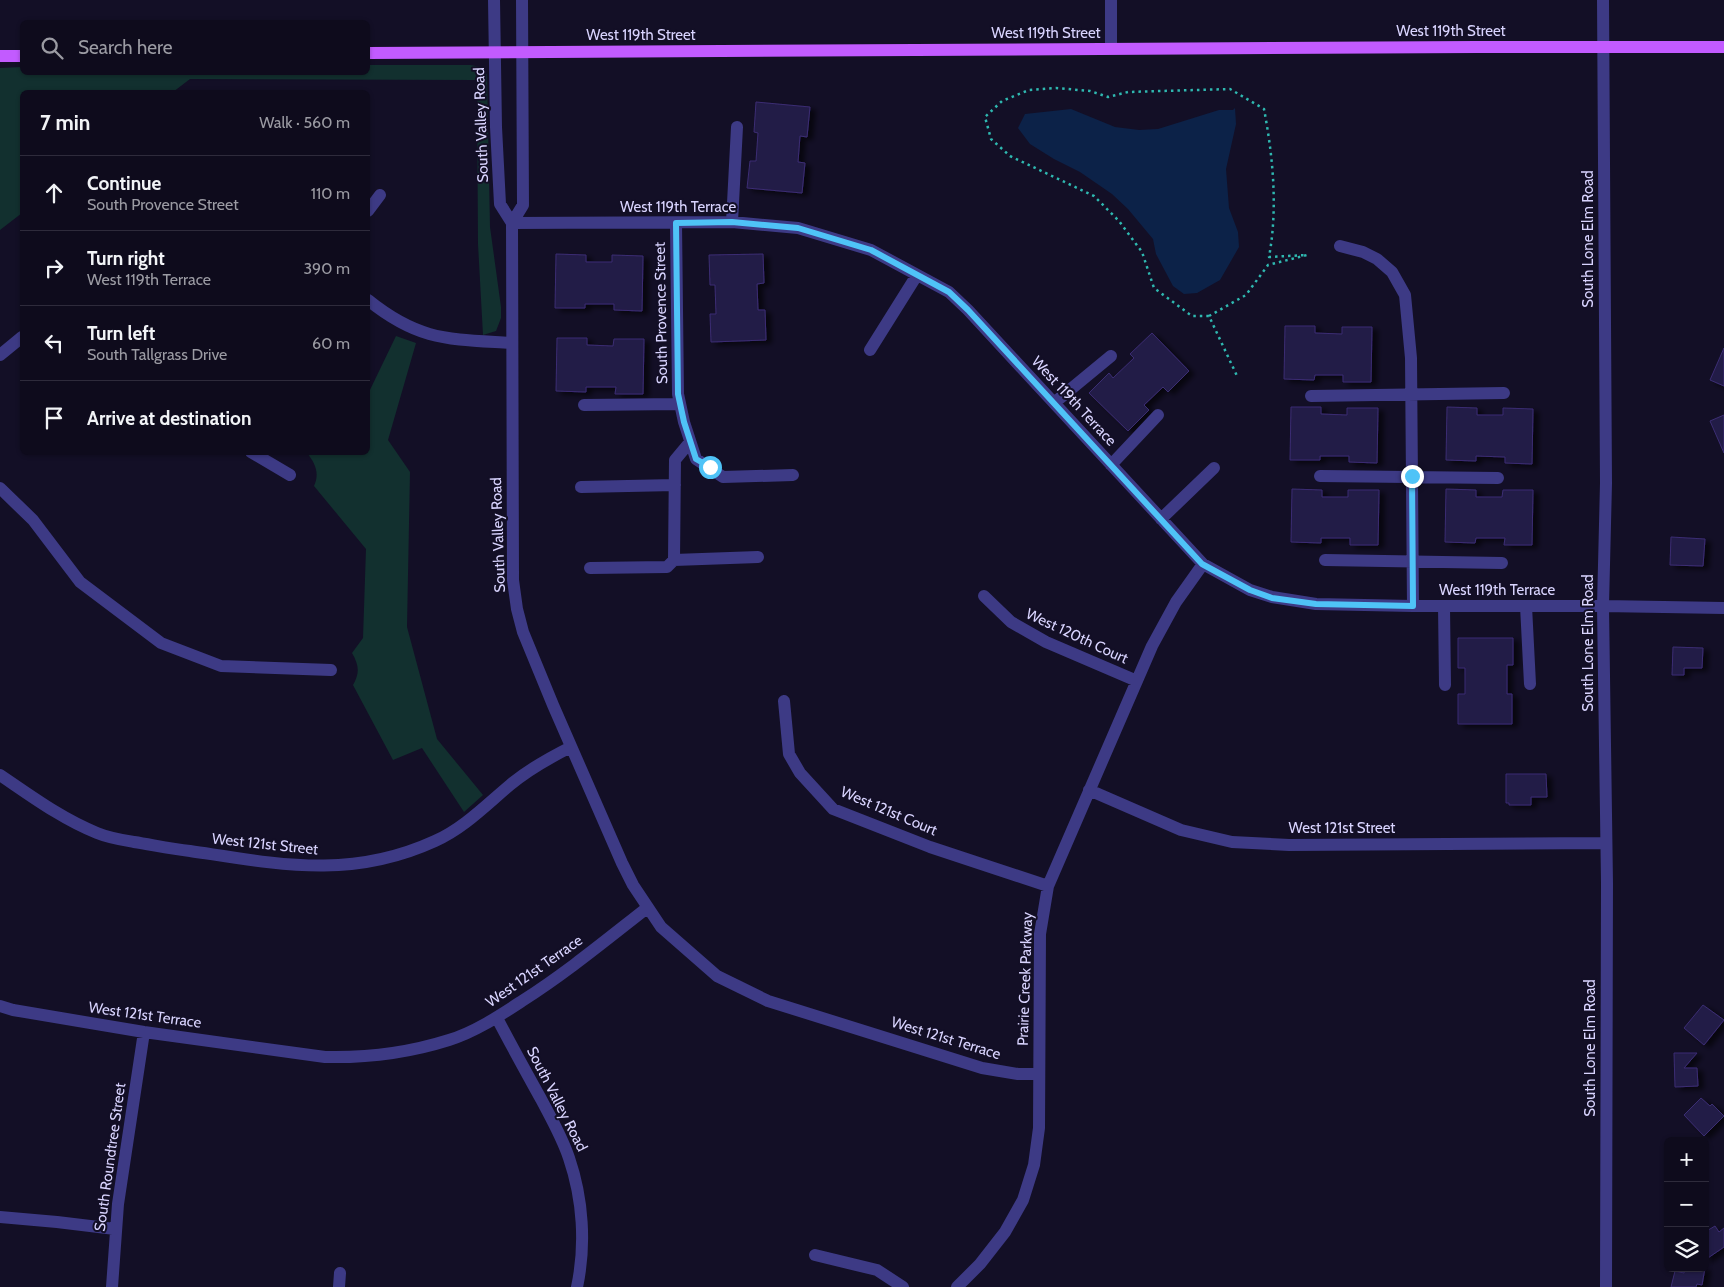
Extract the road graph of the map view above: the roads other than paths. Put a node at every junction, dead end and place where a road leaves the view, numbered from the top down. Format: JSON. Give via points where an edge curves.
{"nodes":[{"id":1,"x":494,"y":0,"type":"edge"},
{"id":2,"x":522,"y":0,"type":"edge"},
{"id":3,"x":1110,"y":0,"type":"edge"},
{"id":4,"x":1603,"y":0,"type":"edge"},
{"id":5,"x":1604,"y":47,"type":"junction"},
{"id":6,"x":1724,"y":47,"type":"edge"},
{"id":7,"x":1111,"y":48,"type":"junction"},
{"id":8,"x":522,"y":51,"type":"junction"},
{"id":9,"x":495,"y":52,"type":"junction"},
{"id":10,"x":370,"y":53,"type":"edge"},
{"id":11,"x":0,"y":56,"type":"edge"},
{"id":12,"x":20,"y":56,"type":"edge"},
{"id":13,"x":737,"y":127,"type":"dead end"},
{"id":14,"x":380,"y":195,"type":"dead end"},
{"id":15,"x":370,"y":208,"type":"edge"},
{"id":16,"x":732,"y":222,"type":"junction"},
{"id":17,"x":512,"y":223,"type":"junction"},
{"id":18,"x":676,"y":223,"type":"junction"},
{"id":19,"x":1340,"y":246,"type":"dead end"},
{"id":20,"x":917,"y":274,"type":"junction"},
{"id":21,"x":370,"y":301,"type":"edge"},
{"id":22,"x":20,"y":339,"type":"edge"},
{"id":23,"x":511,"y":343,"type":"junction"},
{"id":24,"x":870,"y":350,"type":"dead end"},
{"id":25,"x":0,"y":355,"type":"edge"},
{"id":26,"x":1112,"y":356,"type":"dead end"},
{"id":27,"x":1504,"y":393,"type":"dead end"},
{"id":28,"x":1412,"y":394,"type":"junction"},
{"id":29,"x":1311,"y":396,"type":"dead end"},
{"id":30,"x":680,"y":404,"type":"junction"},
{"id":31,"x":1054,"y":404,"type":"junction"},
{"id":32,"x":584,"y":405,"type":"dead end"},
{"id":33,"x":1158,"y":415,"type":"dead end"},
{"id":34,"x":690,"y":442,"type":"junction"},
{"id":35,"x":256,"y":455,"type":"edge"},
{"id":36,"x":1111,"y":465,"type":"junction"},
{"id":37,"x":1214,"y":468,"type":"dead end"},
{"id":38,"x":290,"y":475,"type":"dead end"},
{"id":39,"x":792,"y":475,"type":"dead end"},
{"id":40,"x":1320,"y":476,"type":"dead end"},
{"id":41,"x":1412,"y":476,"type":"junction"},
{"id":42,"x":1498,"y":478,"type":"dead end"},
{"id":43,"x":675,"y":485,"type":"junction"},
{"id":44,"x":582,"y":487,"type":"dead end"},
{"id":45,"x":0,"y":488,"type":"edge"},
{"id":46,"x":1161,"y":519,"type":"junction"},
{"id":47,"x":758,"y":557,"type":"dead end"},
{"id":48,"x":674,"y":560,"type":"junction"},
{"id":49,"x":1325,"y":560,"type":"dead end"},
{"id":50,"x":1412,"y":562,"type":"junction"},
{"id":51,"x":1502,"y":563,"type":"dead end"},
{"id":52,"x":1202,"y":564,"type":"junction"},
{"id":53,"x":590,"y":568,"type":"dead end"},
{"id":54,"x":984,"y":596,"type":"dead end"},
{"id":55,"x":1413,"y":606,"type":"junction"},
{"id":56,"x":1444,"y":606,"type":"junction"},
{"id":57,"x":1526,"y":606,"type":"junction"},
{"id":58,"x":1604,"y":606,"type":"junction"},
{"id":59,"x":1724,"y":608,"type":"edge"},
{"id":60,"x":330,"y":670,"type":"dead end"},
{"id":61,"x":1136,"y":681,"type":"junction"},
{"id":62,"x":1445,"y":684,"type":"dead end"},
{"id":63,"x":1530,"y":684,"type":"dead end"},
{"id":64,"x":784,"y":701,"type":"dead end"},
{"id":65,"x":571,"y":747,"type":"junction"},
{"id":66,"x":0,"y":775,"type":"edge"},
{"id":67,"x":1089,"y":790,"type":"junction"},
{"id":68,"x":1606,"y":843,"type":"junction"},
{"id":69,"x":1048,"y":886,"type":"junction"},
{"id":70,"x":648,"y":908,"type":"junction"},
{"id":71,"x":0,"y":1006,"type":"edge"},
{"id":72,"x":497,"y":1018,"type":"junction"},
{"id":73,"x":144,"y":1032,"type":"junction"},
{"id":74,"x":1039,"y":1074,"type":"junction"},
{"id":75,"x":0,"y":1217,"type":"edge"},
{"id":76,"x":115,"y":1230,"type":"junction"},
{"id":77,"x":815,"y":1255,"type":"dead end"},
{"id":78,"x":340,"y":1273,"type":"dead end"},
{"id":79,"x":112,"y":1287,"type":"edge"},
{"id":80,"x":339,"y":1287,"type":"edge"},
{"id":81,"x":577,"y":1287,"type":"edge"},
{"id":82,"x":904,"y":1287,"type":"edge"},
{"id":83,"x":957,"y":1287,"type":"edge"},
{"id":84,"x":1606,"y":1287,"type":"edge"}],
"edges":[{"from":1,"to":9,"type":"street","name":"South Valley Road"},
{"from":2,"to":8,"type":"street","name":"South Valley Road"},
{"from":3,"to":7,"type":"street"},
{"from":4,"to":5,"type":"street","name":"South Lone Elm Road"},
{"from":5,"to":6,"type":"main road","name":"West 119th Street"},
{"from":5,"to":7,"type":"main road","name":"West 119th Street"},
{"from":5,"to":58,"type":"street","name":"South Lone Elm Road"},
{"from":7,"to":8,"type":"main road","name":"West 119th Street"},
{"from":8,"to":9,"type":"main road","name":"West 119th Street"},
{"from":8,"to":17,"type":"street","name":"South Valley Road","via":[[523,205]]},
{"from":9,"to":10,"type":"main road","name":"West 119th Street"},
{"from":9,"to":17,"type":"street","name":"South Valley Road","via":[[500,204]]},
{"from":11,"to":12,"type":"main road"},
{"from":13,"to":16,"type":"street"},
{"from":14,"to":15,"type":"street"},
{"from":16,"to":18,"type":"street","name":"West 119th Terrace"},
{"from":16,"to":20,"type":"street","name":"West 119th Terrace","via":[[798,228],[871,250]]},
{"from":17,"to":18,"type":"street","name":"West 119th Terrace"},
{"from":17,"to":23,"type":"street","name":"South Valley Road"},
{"from":18,"to":30,"type":"street","name":"South Provence Street"},
{"from":19,"to":28,"type":"street","via":[[1377,259],[1392,272],[1405,295]]},
{"from":20,"to":24,"type":"street"},
{"from":20,"to":31,"type":"street","name":"West 119th Terrace","via":[[949,292],[968,310]]},
{"from":21,"to":23,"type":"street","via":[[400,322],[434,336]]},
{"from":22,"to":25,"type":"street"},
{"from":23,"to":65,"type":"street","name":"South Valley Road","via":[[513,572],[517,609],[523,632]]},
{"from":26,"to":31,"type":"street"},
{"from":27,"to":28,"type":"street"},
{"from":28,"to":29,"type":"street"},
{"from":28,"to":41,"type":"street"},
{"from":30,"to":32,"type":"street"},
{"from":30,"to":34,"type":"street","name":"South Provence Street"},
{"from":31,"to":36,"type":"street","name":"West 119th Terrace"},
{"from":33,"to":36,"type":"street"},
{"from":34,"to":39,"type":"street","name":"South Provence Street","via":[[696,459],[723,477]]},
{"from":34,"to":43,"type":"street","via":[[675,460]]},
{"from":35,"to":38,"type":"street"},
{"from":36,"to":46,"type":"street","name":"West 119th Terrace"},
{"from":37,"to":46,"type":"street"},
{"from":40,"to":41,"type":"street"},
{"from":41,"to":42,"type":"street"},
{"from":41,"to":50,"type":"street"},
{"from":43,"to":44,"type":"street"},
{"from":43,"to":48,"type":"street"},
{"from":45,"to":60,"type":"street","via":[[33,520],[80,582],[161,643],[221,666]]},
{"from":46,"to":52,"type":"street","name":"West 119th Terrace"},
{"from":47,"to":48,"type":"street"},
{"from":48,"to":53,"type":"street","via":[[667,567]]},
{"from":49,"to":50,"type":"street"},
{"from":50,"to":51,"type":"street"},
{"from":50,"to":55,"type":"street"},
{"from":52,"to":55,"type":"street","name":"West 119th Terrace","via":[[1272,598],[1316,604]]},
{"from":52,"to":61,"type":"street","name":"Prairie Creek Parkway","via":[[1162,626]]},
{"from":54,"to":61,"type":"street","name":"West 120th Court","via":[[1011,622],[1039,638]]},
{"from":55,"to":56,"type":"street","name":"West 119th Terrace"},
{"from":56,"to":57,"type":"street","name":"West 119th Terrace"},
{"from":56,"to":62,"type":"street"},
{"from":57,"to":58,"type":"street","name":"West 119th Terrace"},
{"from":57,"to":63,"type":"street"},
{"from":58,"to":59,"type":"street","name":"West 119th Terrace"},
{"from":58,"to":68,"type":"street","name":"South Lone Elm Road"},
{"from":61,"to":67,"type":"street","name":"Prairie Creek Parkway"},
{"from":64,"to":69,"type":"street","name":"West 121st Court","via":[[789,754],[800,773],[833,809],[930,847]]},
{"from":65,"to":66,"type":"street","name":"West 121st Street","via":[[528,771],[468,821],[433,842],[383,860],[325,866],[217,856],[98,834],[47,808]]},
{"from":65,"to":70,"type":"street","name":"South Valley Road","via":[[622,863]]},
{"from":67,"to":68,"type":"street","name":"West 121st Street","via":[[1181,830],[1232,842],[1289,845]]},
{"from":67,"to":69,"type":"street","name":"Prairie Creek Parkway"},
{"from":68,"to":84,"type":"street","name":"South Lone Elm Road"},
{"from":69,"to":74,"type":"street","name":"Prairie Creek Parkway","via":[[1040,934]]},
{"from":70,"to":72,"type":"street","name":"West 121st Terrace","via":[[548,984]]},
{"from":70,"to":74,"type":"street","name":"West 121st Terrace","via":[[661,928],[717,976],[768,1001],[982,1068]]},
{"from":71,"to":73,"type":"street","name":"West 121st Terrace"},
{"from":72,"to":73,"type":"street","name":"West 121st Terrace","via":[[450,1040],[406,1052],[353,1057],[325,1057]]},
{"from":72,"to":81,"type":"street","name":"South Valley Road","via":[[558,1132],[573,1168],[582,1224],[582,1256]]},
{"from":73,"to":76,"type":"street","name":"South Roundtree Street"},
{"from":74,"to":83,"type":"street","name":"Prairie Creek Parkway","via":[[1037,1145],[1023,1200],[1006,1232]]},
{"from":75,"to":76,"type":"street"},
{"from":76,"to":79,"type":"street","name":"South Roundtree Street"},
{"from":77,"to":82,"type":"street","via":[[877,1270]]},
{"from":78,"to":80,"type":"street"}]}
